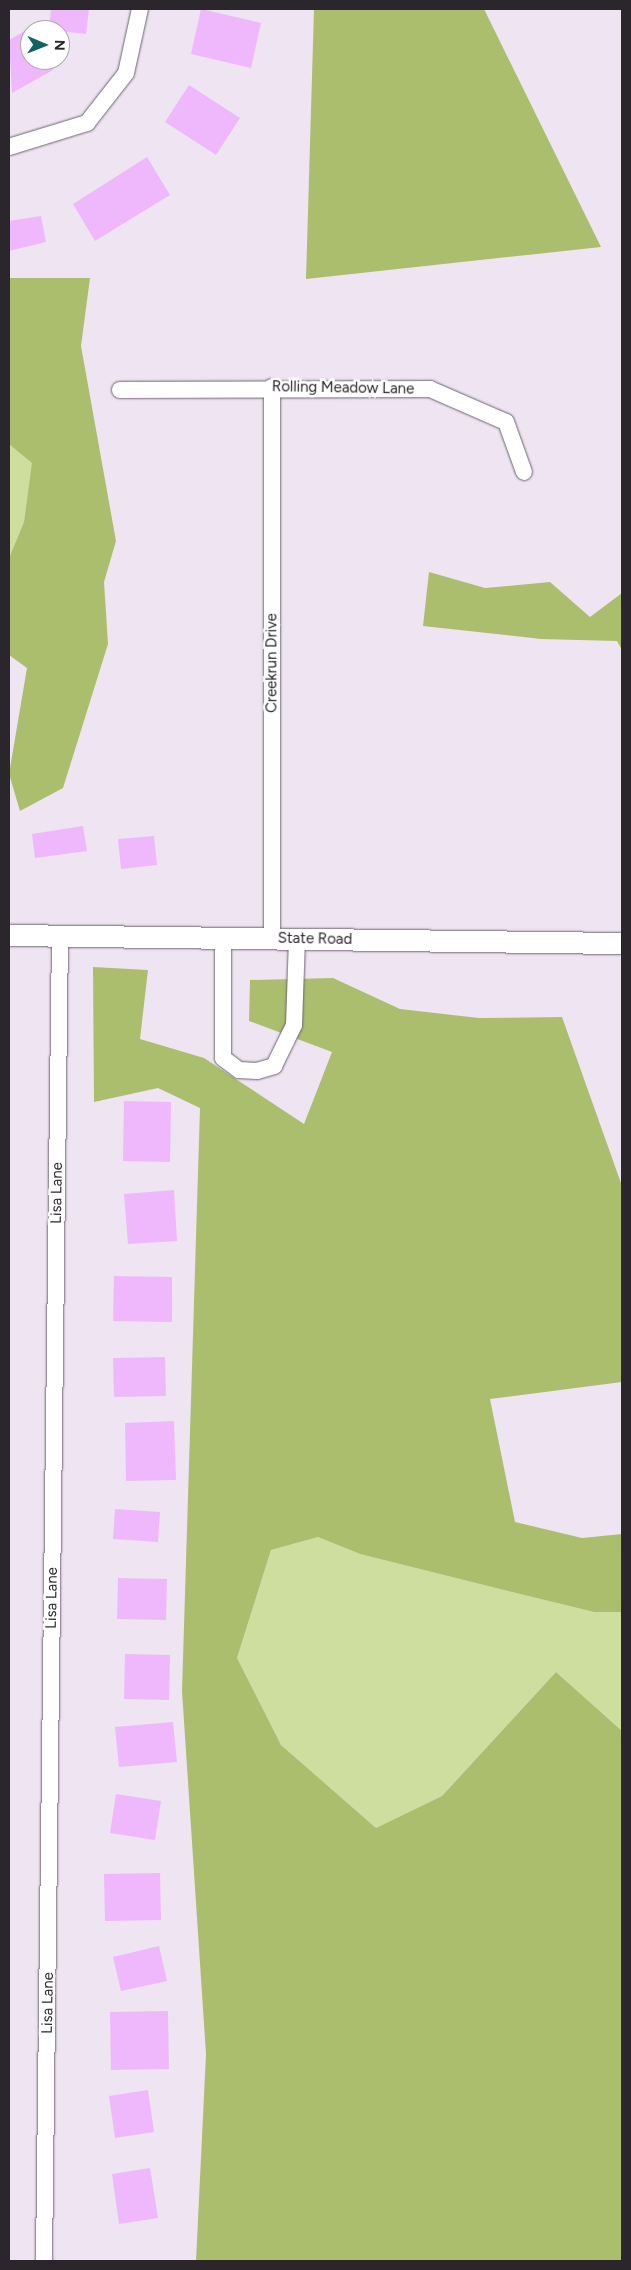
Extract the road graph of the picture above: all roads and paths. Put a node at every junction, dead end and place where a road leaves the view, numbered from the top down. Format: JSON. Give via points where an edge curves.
{"nodes":[{"id":1,"x":140,"y":9,"type":"edge"},
{"id":2,"x":9,"y":147,"type":"edge"},
{"id":3,"x":272,"y":386,"type":"junction"},
{"id":4,"x":120,"y":390,"type":"dead end"},
{"id":5,"x":524,"y":472,"type":"dead end"},
{"id":6,"x":9,"y":935,"type":"edge"},
{"id":7,"x":60,"y":935,"type":"junction"},
{"id":8,"x":223,"y":938,"type":"junction"},
{"id":9,"x":272,"y":938,"type":"junction"},
{"id":10,"x":297,"y":939,"type":"junction"},
{"id":11,"x":622,"y":943,"type":"edge"},
{"id":12,"x":44,"y":2261,"type":"edge"}],
"edges":[{"from":1,"to":2,"type":"street","via":[[126,73],[87,123]]},
{"from":3,"to":4,"type":"street","name":"Rolling Meadow Lane"},
{"from":3,"to":5,"type":"street","name":"Rolling Meadow Lane","via":[[430,389],[506,422]]},
{"from":3,"to":9,"type":"street","name":"Creekrun Drive"},
{"from":6,"to":7,"type":"main road","name":"State Road"},
{"from":7,"to":8,"type":"main road","name":"State Road"},
{"from":7,"to":12,"type":"street","name":"Lisa Lane"},
{"from":8,"to":9,"type":"main road","name":"State Road"},
{"from":8,"to":10,"type":"street","via":[[223,1058],[239,1070],[258,1071],[274,1066],[294,1025]]},
{"from":9,"to":10,"type":"main road","name":"State Road"},
{"from":10,"to":11,"type":"main road","name":"State Road"}]}
